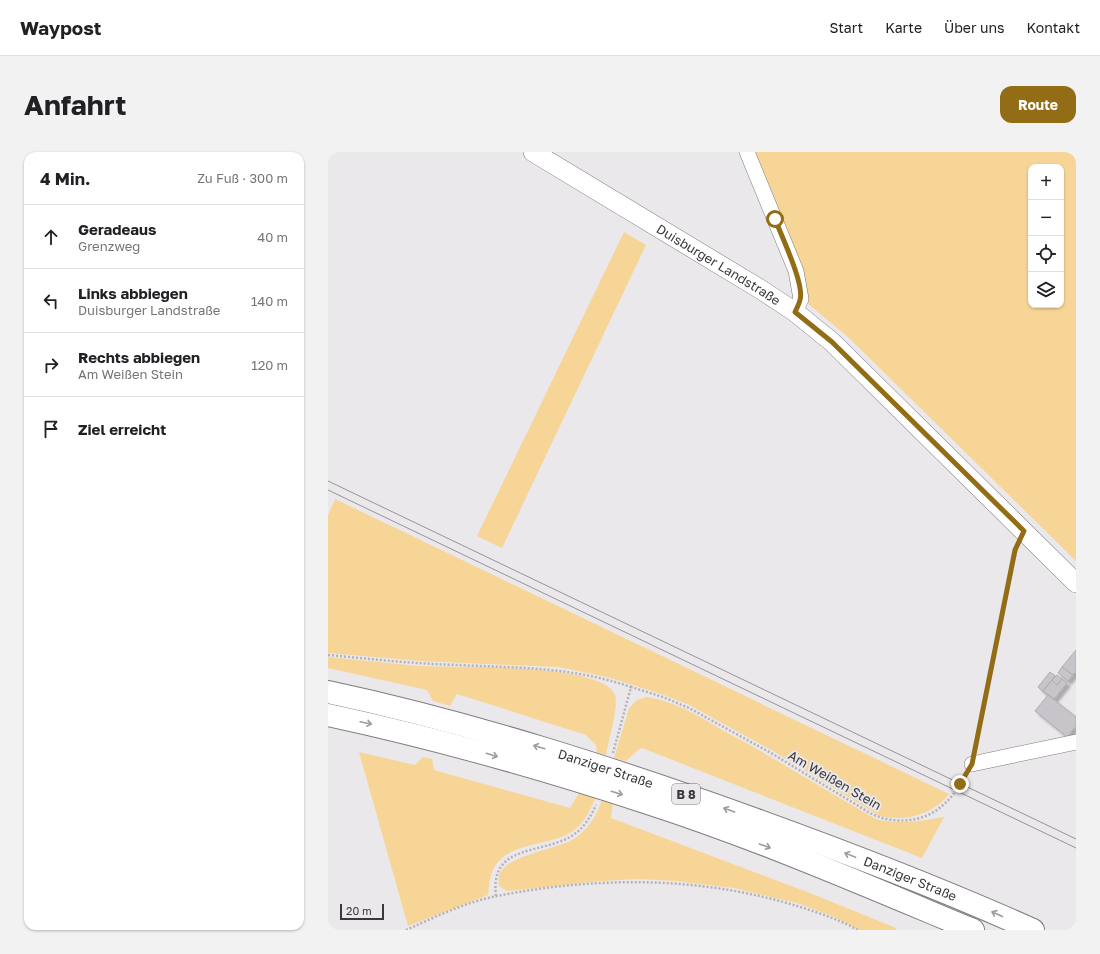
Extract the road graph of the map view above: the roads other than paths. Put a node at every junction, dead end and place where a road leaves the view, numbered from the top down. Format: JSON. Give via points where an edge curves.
{"nodes":[{"id":1,"x":533,"y":152,"type":"edge"},
{"id":2,"x":747,"y":152,"type":"edge"},
{"id":3,"x":795,"y":312,"type":"junction"},
{"id":4,"x":1076,"y":583,"type":"edge"},
{"id":5,"x":328,"y":692,"type":"edge"},
{"id":6,"x":328,"y":715,"type":"edge"},
{"id":7,"x":1076,"y":742,"type":"edge"},
{"id":8,"x":972,"y":764,"type":"road end"},
{"id":9,"x":973,"y":930,"type":"edge"},
{"id":10,"x":1033,"y":930,"type":"edge"}],
"edges":[{"from":1,"to":3,"type":"main road","name":"Duisburger Landstraße"},
{"from":2,"to":3,"type":"street","via":[[796,271],[801,299]]},
{"from":3,"to":4,"type":"main road","name":"Duisburger Landstraße","via":[[832,342]]},
{"from":10,"to":5,"type":"highway","name":"Danziger Straße","number":"B 8","one_way":true,"via":[[823,844],[654,783],[479,729]]},
{"from":6,"to":9,"type":"highway","name":"Danziger Straße","number":"B 8","one_way":true,"via":[[474,750],[646,802],[815,864]]},
{"from":7,"to":8,"type":"street"}]}
